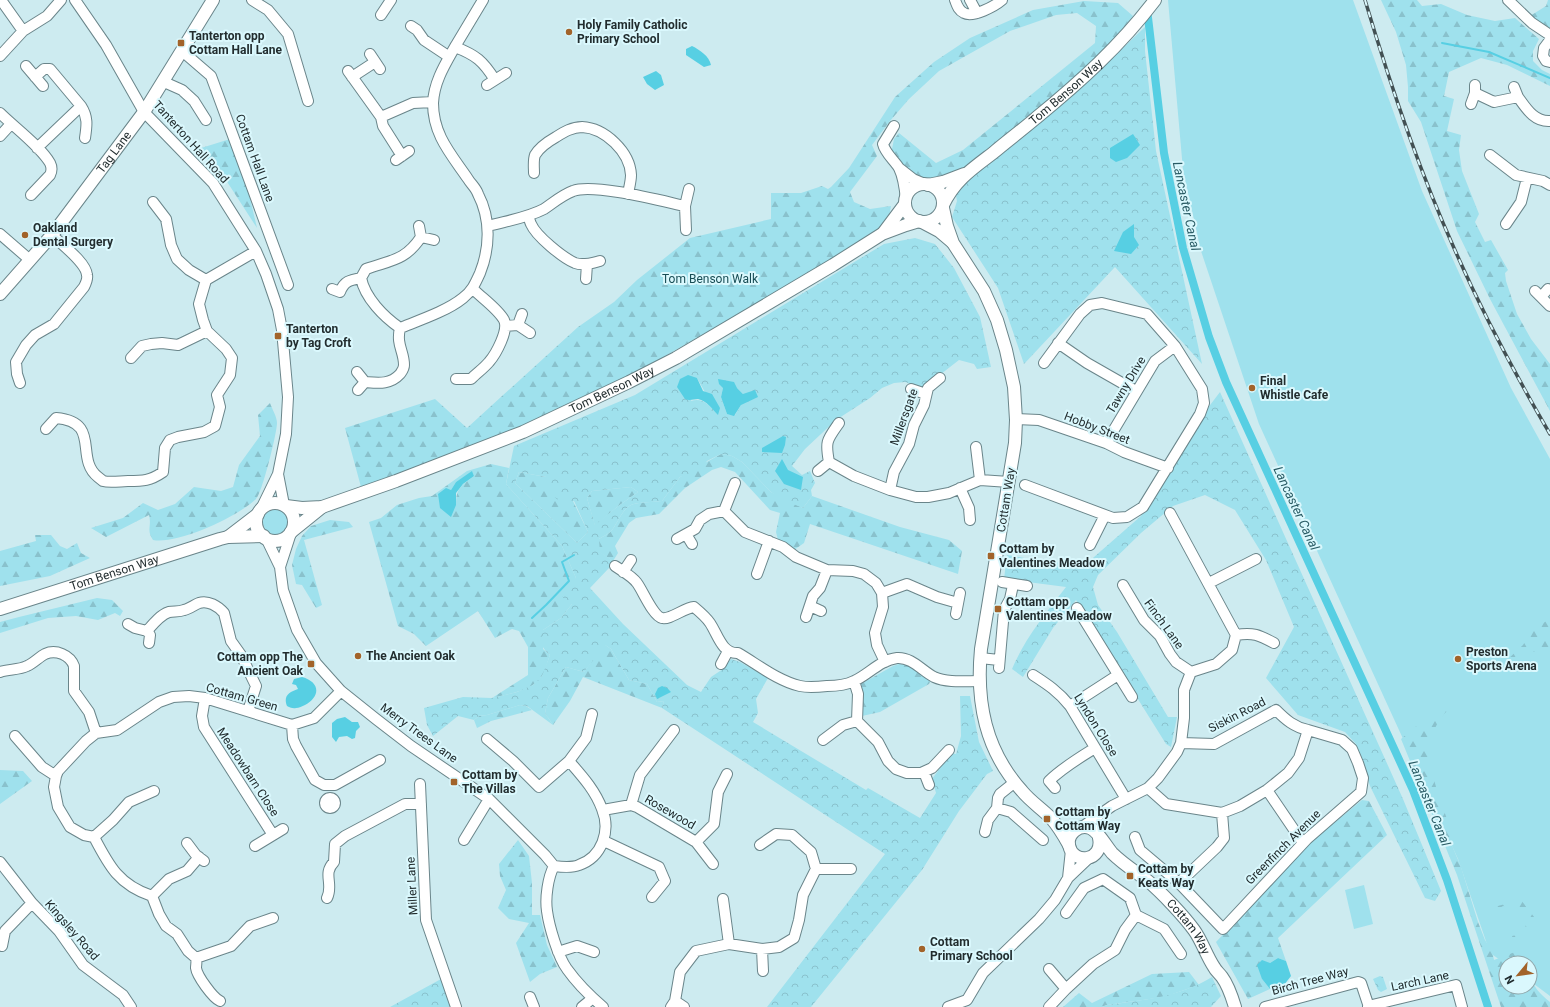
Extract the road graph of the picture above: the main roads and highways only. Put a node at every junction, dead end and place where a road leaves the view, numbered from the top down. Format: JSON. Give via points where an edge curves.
{"nodes":[{"id":1,"x":213,"y":0,"type":"edge"},
{"id":2,"x":1155,"y":0,"type":"edge"},
{"id":3,"x":967,"y":172,"type":"junction"},
{"id":4,"x":926,"y":184,"type":"junction"},
{"id":5,"x":905,"y":202,"type":"junction"},
{"id":6,"x":943,"y":206,"type":"junction"},
{"id":7,"x":920,"y":222,"type":"junction"},
{"id":8,"x":882,"y":234,"type":"junction"},
{"id":9,"x":953,"y":243,"type":"junction"},
{"id":10,"x":0,"y":294,"type":"edge"},
{"id":11,"x":285,"y":506,"type":"junction"},
{"id":12,"x":322,"y":507,"type":"junction"},
{"id":13,"x":259,"y":512,"type":"junction"},
{"id":14,"x":291,"y":532,"type":"junction"},
{"id":15,"x":228,"y":537,"type":"junction"},
{"id":16,"x":265,"y":537,"type":"junction"},
{"id":17,"x":0,"y":609,"type":"edge"},
{"id":18,"x":1050,"y":818,"type":"junction"},
{"id":19,"x":1081,"y":827,"type":"junction"},
{"id":20,"x":1099,"y":836,"type":"junction"},
{"id":21,"x":1070,"y":848,"type":"junction"},
{"id":22,"x":1090,"y":858,"type":"junction"},
{"id":23,"x":1121,"y":862,"type":"junction"},
{"id":24,"x":1235,"y":1007,"type":"edge"}],
"edges":[{"from":1,"to":10,"type":"main road","name":"Tag Lane","via":[[144,112],[52,235]]},
{"from":2,"to":3,"type":"main road","name":"Tom Benson Way","via":[[1137,24],[1096,67]]},
{"from":3,"to":4,"type":"main road","name":"Tom Benson Way","via":[[943,182]]},
{"from":3,"to":6,"type":"main road","name":"Tom Benson Way"},
{"from":4,"to":5,"type":"main road","via":[[910,190]]},
{"from":4,"to":6,"type":"main road","via":[[933,186],[941,194]]},
{"from":5,"to":7,"type":"main road","via":[[909,215]]},
{"from":5,"to":8,"type":"main road","name":"Tom Benson Way"},
{"from":6,"to":7,"type":"main road","via":[[938,217]]},
{"from":6,"to":9,"type":"main road","name":"Cottam Way"},
{"from":7,"to":8,"type":"main road","name":"Tom Benson Way"},
{"from":7,"to":9,"type":"main road","name":"Cottam Way","via":[[939,231]]},
{"from":8,"to":12,"type":"main road","name":"Tom Benson Way","via":[[702,344],[629,382],[523,432]]},
{"from":9,"to":18,"type":"main road","name":"Cottam Way","via":[[984,291],[1002,334],[1014,387],[1016,419],[1015,444],[980,658],[981,705],[986,730],[999,759],[1029,799]]},
{"from":11,"to":12,"type":"main road","name":"Tom Benson Way"},
{"from":11,"to":13,"type":"main road","via":[[271,504]]},
{"from":11,"to":14,"type":"main road","via":[[293,515]]},
{"from":12,"to":14,"type":"main road","name":"Tom Benson Way"},
{"from":13,"to":15,"type":"main road","name":"Tom Benson Way"},
{"from":13,"to":16,"type":"main road","via":[[257,526]]},
{"from":14,"to":16,"type":"main road","via":[[287,537],[277,540]]},
{"from":15,"to":16,"type":"main road","name":"Tom Benson Way"},
{"from":15,"to":17,"type":"main road","name":"Tom Benson Way"},
{"from":18,"to":19,"type":"main road","name":"Cottam Way"},
{"from":18,"to":21,"type":"main road","name":"Cottam Way"},
{"from":19,"to":20,"type":"main road","via":[[1091,828]]},
{"from":19,"to":21,"type":"main road","via":[[1073,832],[1069,841]]},
{"from":20,"to":22,"type":"main road","via":[[1100,847]]},
{"from":20,"to":23,"type":"main road","name":"Cottam Way"},
{"from":21,"to":22,"type":"main road","via":[[1078,857]]},
{"from":22,"to":23,"type":"main road","name":"Cottam Way","via":[[1100,857]]},
{"from":23,"to":24,"type":"main road","name":"Cottam Way","via":[[1161,893],[1194,930],[1214,968],[1223,978]]}]}
